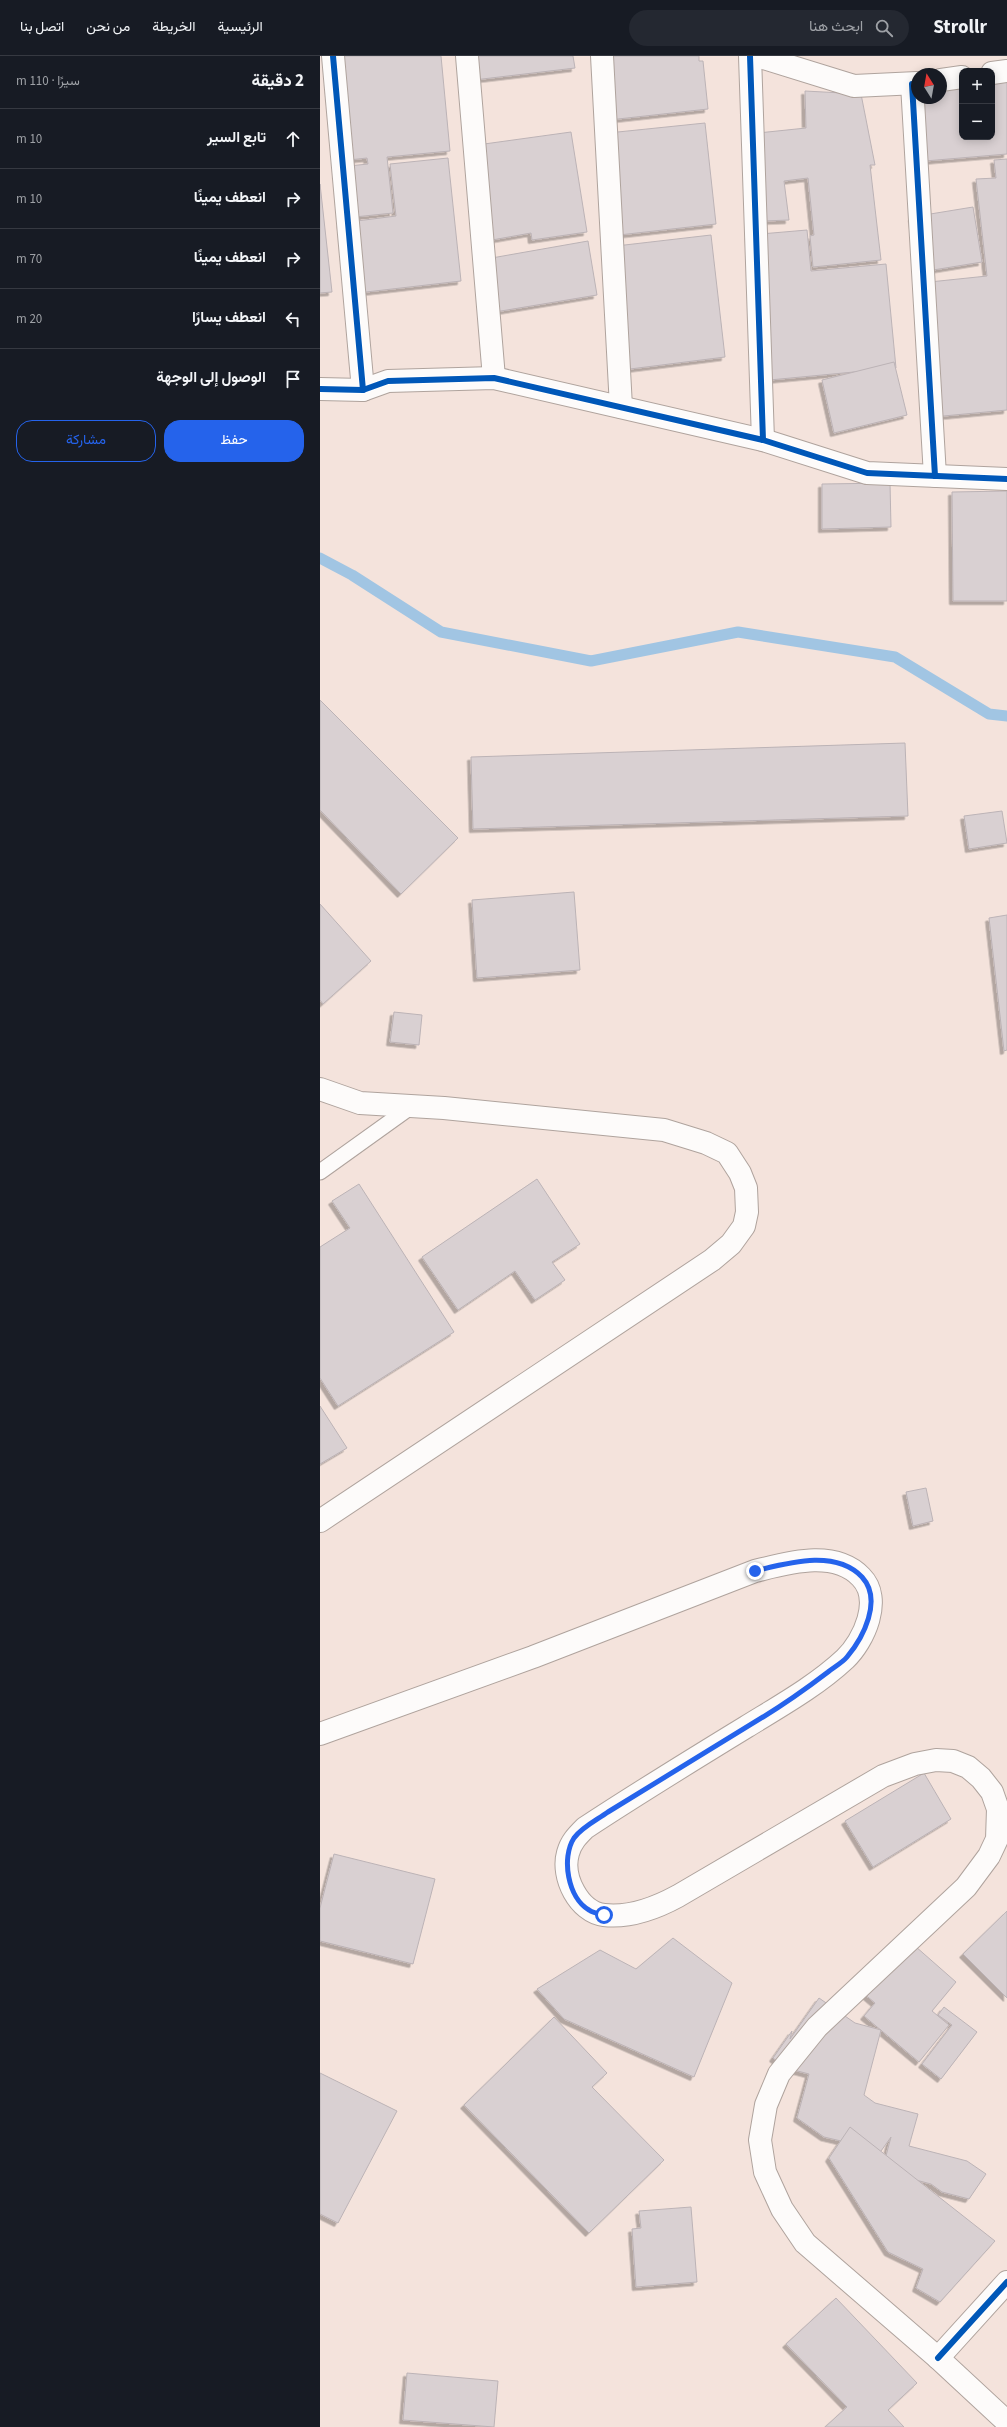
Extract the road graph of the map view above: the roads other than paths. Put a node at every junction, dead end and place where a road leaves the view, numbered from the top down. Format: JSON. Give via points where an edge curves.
{"nodes":[{"id":1,"x":333,"y":56,"type":"edge"},
{"id":2,"x":467,"y":56,"type":"edge"},
{"id":3,"x":602,"y":56,"type":"edge"},
{"id":4,"x":750,"y":56,"type":"edge"},
{"id":5,"x":757,"y":56,"type":"edge"},
{"id":6,"x":1007,"y":71,"type":"edge"},
{"id":7,"x":995,"y":73,"type":"edge"},
{"id":8,"x":959,"y":77,"type":"edge"},
{"id":9,"x":947,"y":79,"type":"edge"},
{"id":10,"x":911,"y":84,"type":"edge"},
{"id":11,"x":915,"y":104,"type":"edge"},
{"id":12,"x":494,"y":378,"type":"junction"},
{"id":13,"x":320,"y":389,"type":"edge"},
{"id":14,"x":363,"y":390,"type":"junction"},
{"id":15,"x":621,"y":407,"type":"junction"},
{"id":16,"x":763,"y":440,"type":"junction"},
{"id":17,"x":935,"y":476,"type":"junction"},
{"id":18,"x":1007,"y":479,"type":"edge"},
{"id":19,"x":320,"y":1089,"type":"edge"},
{"id":20,"x":412,"y":1106,"type":"junction"},
{"id":21,"x":320,"y":1172,"type":"edge"},
{"id":22,"x":320,"y":1521,"type":"edge"},
{"id":23,"x":320,"y":1734,"type":"edge"},
{"id":24,"x":1007,"y":2282,"type":"edge"},
{"id":25,"x":938,"y":2358,"type":"junction"},
{"id":26,"x":1000,"y":2422,"type":"edge"}],
"edges":[{"from":1,"to":14,"type":"main road"},
{"from":2,"to":12,"type":"main road"},
{"from":3,"to":15,"type":"main road"},
{"from":4,"to":16,"type":"main road"},
{"from":5,"to":10,"type":"main road","via":[[854,86]]},
{"from":6,"to":7,"type":"main road"},
{"from":8,"to":9,"type":"main road"},
{"from":11,"to":17,"type":"main road"},
{"from":12,"to":14,"type":"main road","via":[[388,381]]},
{"from":12,"to":15,"type":"main road"},
{"from":13,"to":14,"type":"main road"},
{"from":15,"to":16,"type":"main road"},
{"from":16,"to":17,"type":"main road","via":[[867,473]]},
{"from":17,"to":18,"type":"main road"},
{"from":19,"to":20,"type":"main road","via":[[360,1103]]},
{"from":20,"to":21,"type":"lane"},
{"from":20,"to":22,"type":"main road","via":[[664,1130],[706,1143],[727,1154],[740,1173],[746,1188],[747,1212],[744,1226],[731,1244],[712,1260]]},
{"from":23,"to":25,"type":"main road","via":[[533,1657],[755,1571],[812,1561],[833,1562],[851,1569],[862,1578],[869,1590],[867,1622],[846,1658],[799,1694],[585,1828],[574,1838],[568,1854],[567,1868],[578,1899],[588,1910],[604,1915],[626,1915],[656,1908],[883,1776],[915,1764],[936,1760],[953,1761],[968,1767],[992,1792],[998,1809],[999,1826],[998,1839],[989,1856],[966,1887],[817,2027],[779,2074],[766,2105],[760,2140],[765,2172],[782,2209],[805,2243]]},
{"from":24,"to":25,"type":"main road"},
{"from":25,"to":26,"type":"main road"}]}
